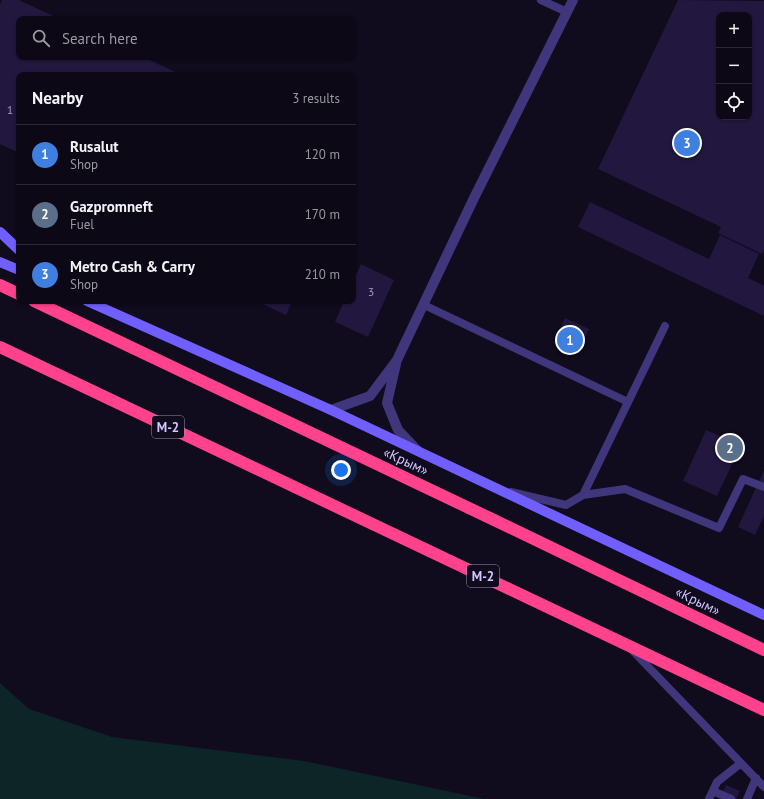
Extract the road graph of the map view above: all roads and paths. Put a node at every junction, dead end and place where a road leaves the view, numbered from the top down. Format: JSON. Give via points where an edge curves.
{"nodes":[{"id":1,"x":541,"y":0,"type":"edge"},
{"id":2,"x":572,"y":0,"type":"edge"},
{"id":3,"x":567,"y":12,"type":"junction"},
{"id":4,"x":0,"y":232,"type":"edge"},
{"id":5,"x":16,"y":247,"type":"edge"},
{"id":6,"x":0,"y":262,"type":"edge"},
{"id":7,"x":16,"y":269,"type":"edge"},
{"id":8,"x":0,"y":285,"type":"edge"},
{"id":9,"x":16,"y":293,"type":"edge"},
{"id":10,"x":40,"y":304,"type":"edge"},
{"id":11,"x":94,"y":304,"type":"edge"},
{"id":12,"x":96,"y":304,"type":"edge"},
{"id":13,"x":424,"y":305,"type":"junction"},
{"id":14,"x":100,"y":307,"type":"junction"},
{"id":15,"x":665,"y":326,"type":"dead end"},
{"id":16,"x":0,"y":347,"type":"edge"},
{"id":17,"x":397,"y":360,"type":"junction"},
{"id":18,"x":628,"y":402,"type":"junction"},
{"id":19,"x":330,"y":410,"type":"junction"},
{"id":20,"x":420,"y":452,"type":"junction"},
{"id":21,"x":764,"y":487,"type":"edge"},
{"id":22,"x":499,"y":489,"type":"junction"},
{"id":23,"x":583,"y":495,"type":"junction"},
{"id":24,"x":764,"y":615,"type":"edge"},
{"id":25,"x":628,"y":646,"type":"junction"},
{"id":26,"x":764,"y":650,"type":"edge"},
{"id":27,"x":764,"y":710,"type":"edge"},
{"id":28,"x":742,"y":763,"type":"junction"},
{"id":29,"x":756,"y":778,"type":"junction"},
{"id":30,"x":764,"y":787,"type":"edge"},
{"id":31,"x":713,"y":791,"type":"junction"},
{"id":32,"x":709,"y":799,"type":"edge"},
{"id":33,"x":730,"y":799,"type":"edge"},
{"id":34,"x":747,"y":799,"type":"edge"}],
"edges":[{"from":1,"to":3,"type":"lane"},
{"from":2,"to":3,"type":"street"},
{"from":3,"to":13,"type":"street"},
{"from":4,"to":5,"type":"main road"},
{"from":6,"to":7,"type":"main road"},
{"from":8,"to":9,"type":"highway"},
{"from":10,"to":26,"type":"highway","name":"«Крым»"},
{"from":11,"to":14,"type":"main road"},
{"from":12,"to":14,"type":"main road"},
{"from":13,"to":17,"type":"street"},
{"from":13,"to":18,"type":"lane"},
{"from":14,"to":19,"type":"main road"},
{"from":15,"to":18,"type":"lane"},
{"from":16,"to":25,"type":"highway","number":"М-2"},
{"from":17,"to":19,"type":"street","via":[[370,396]]},
{"from":17,"to":20,"type":"street","via":[[387,404],[398,430]]},
{"from":18,"to":23,"type":"lane"},
{"from":19,"to":20,"type":"main road"},
{"from":20,"to":22,"type":"main road"},
{"from":21,"to":23,"type":"lane","via":[[743,479],[719,528],[625,489]]},
{"from":22,"to":23,"type":"lane","via":[[566,505]]},
{"from":22,"to":24,"type":"main road"},
{"from":25,"to":27,"type":"highway","number":"М-2"},
{"from":25,"to":28,"type":"lane"},
{"from":28,"to":29,"type":"lane"},
{"from":28,"to":31,"type":"lane","via":[[717,782]]},
{"from":29,"to":30,"type":"lane"},
{"from":29,"to":34,"type":"lane"},
{"from":31,"to":32,"type":"lane"},
{"from":31,"to":33,"type":"lane"}]}
